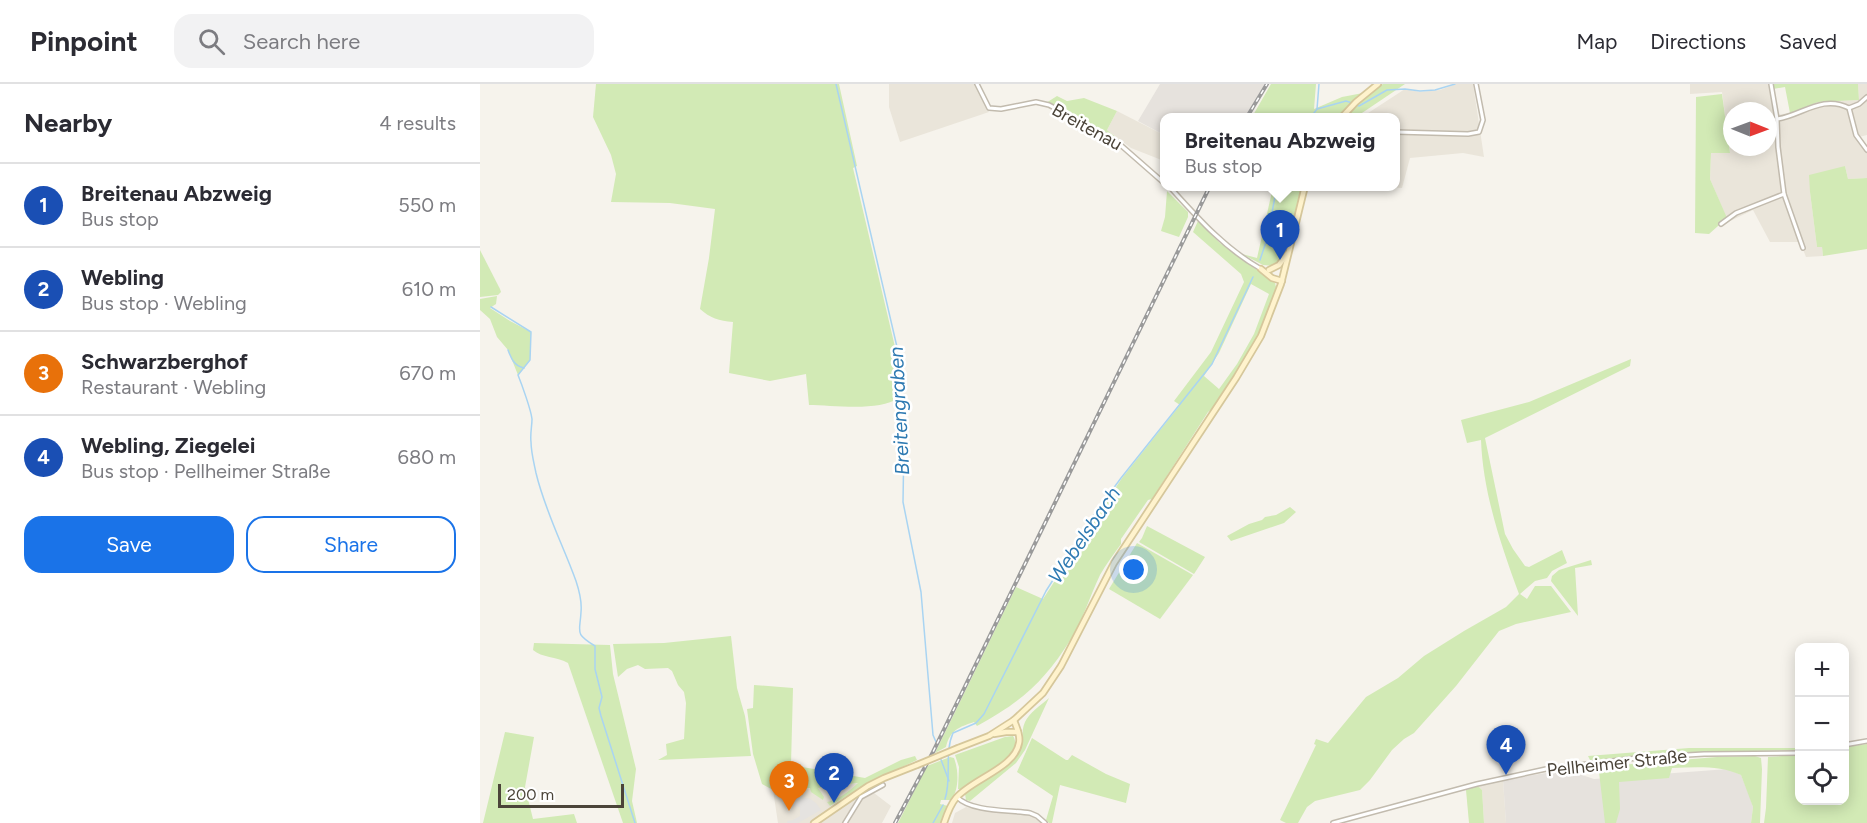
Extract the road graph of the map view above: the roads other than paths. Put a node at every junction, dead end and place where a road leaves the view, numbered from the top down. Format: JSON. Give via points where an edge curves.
{"nodes":[{"id":1,"x":977,"y":84,"type":"edge"},
{"id":2,"x":1378,"y":84,"type":"edge"},
{"id":3,"x":1476,"y":84,"type":"edge"},
{"id":4,"x":1771,"y":84,"type":"edge"},
{"id":5,"x":1867,"y":97,"type":"edge"},
{"id":6,"x":1774,"y":102,"type":"edge"},
{"id":7,"x":1849,"y":108,"type":"junction"},
{"id":8,"x":1346,"y":113,"type":"edge"},
{"id":9,"x":1777,"y":119,"type":"joint"},
{"id":10,"x":1400,"y":132,"type":"edge"},
{"id":11,"x":1867,"y":150,"type":"edge"},
{"id":12,"x":1160,"y":180,"type":"edge"},
{"id":13,"x":1173,"y":191,"type":"edge"},
{"id":14,"x":1304,"y":191,"type":"edge"},
{"id":15,"x":1784,"y":194,"type":"junction"},
{"id":16,"x":1721,"y":224,"type":"dead end"},
{"id":17,"x":1803,"y":248,"type":"dead end"},
{"id":18,"x":1289,"y":250,"type":"junction"},
{"id":19,"x":1261,"y":269,"type":"junction"},
{"id":20,"x":1269,"y":270,"type":"junction"},
{"id":21,"x":1282,"y":278,"type":"junction"},
{"id":22,"x":1014,"y":720,"type":"junction"},
{"id":23,"x":1018,"y":732,"type":"junction"},
{"id":24,"x":989,"y":736,"type":"junction"},
{"id":25,"x":1867,"y":741,"type":"edge"},
{"id":26,"x":1849,"y":744,"type":"edge"},
{"id":27,"x":1795,"y":753,"type":"edge"},
{"id":28,"x":883,"y":785,"type":"dead end"},
{"id":29,"x":957,"y":796,"type":"junction"},
{"id":30,"x":814,"y":823,"type":"edge"},
{"id":31,"x":845,"y":823,"type":"edge"},
{"id":32,"x":944,"y":823,"type":"edge"},
{"id":33,"x":1045,"y":823,"type":"edge"},
{"id":34,"x":1333,"y":823,"type":"edge"}],
"edges":[{"from":1,"to":12,"type":"street","name":"Breitenau","via":[[989,108],[1036,102],[1049,105],[1116,141]]},
{"from":2,"to":8,"type":"main road"},
{"from":3,"to":10,"type":"street","via":[[1483,120],[1479,132]]},
{"from":4,"to":6,"type":"street"},
{"from":5,"to":7,"type":"street"},
{"from":7,"to":9,"type":"street","via":[[1822,104]]},
{"from":7,"to":11,"type":"street","via":[[1856,135]]},
{"from":9,"to":15,"type":"street"},
{"from":13,"to":19,"type":"street","via":[[1232,251]]},
{"from":14,"to":18,"type":"main road"},
{"from":15,"to":16,"type":"street","via":[[1736,213]]},
{"from":15,"to":17,"type":"street"},
{"from":18,"to":20,"type":"main road","via":[[1279,265]]},
{"from":18,"to":21,"type":"main road"},
{"from":19,"to":20,"type":"main road"},
{"from":19,"to":21,"type":"main road","via":[[1265,274]]},
{"from":20,"to":21,"type":"main road"},
{"from":21,"to":22,"type":"main road","via":[[1265,327],[1249,357],[1114,563],[1061,666],[1043,693]]},
{"from":22,"to":23,"type":"main road"},
{"from":22,"to":24,"type":"main road"},
{"from":23,"to":24,"type":"main road"},
{"from":23,"to":29,"type":"main road","via":[[1019,745],[1013,756]]},
{"from":24,"to":30,"type":"main road","bridge":true,"via":[[884,778]]},
{"from":25,"to":26,"type":"street"},
{"from":27,"to":34,"type":"street","name":"Pellheimer Straße","via":[[1648,757],[1546,769]]},
{"from":28,"to":31,"type":"street","via":[[861,797]]},
{"from":29,"to":32,"type":"main road"},
{"from":29,"to":33,"type":"street","via":[[981,808],[1030,813]]}]}
